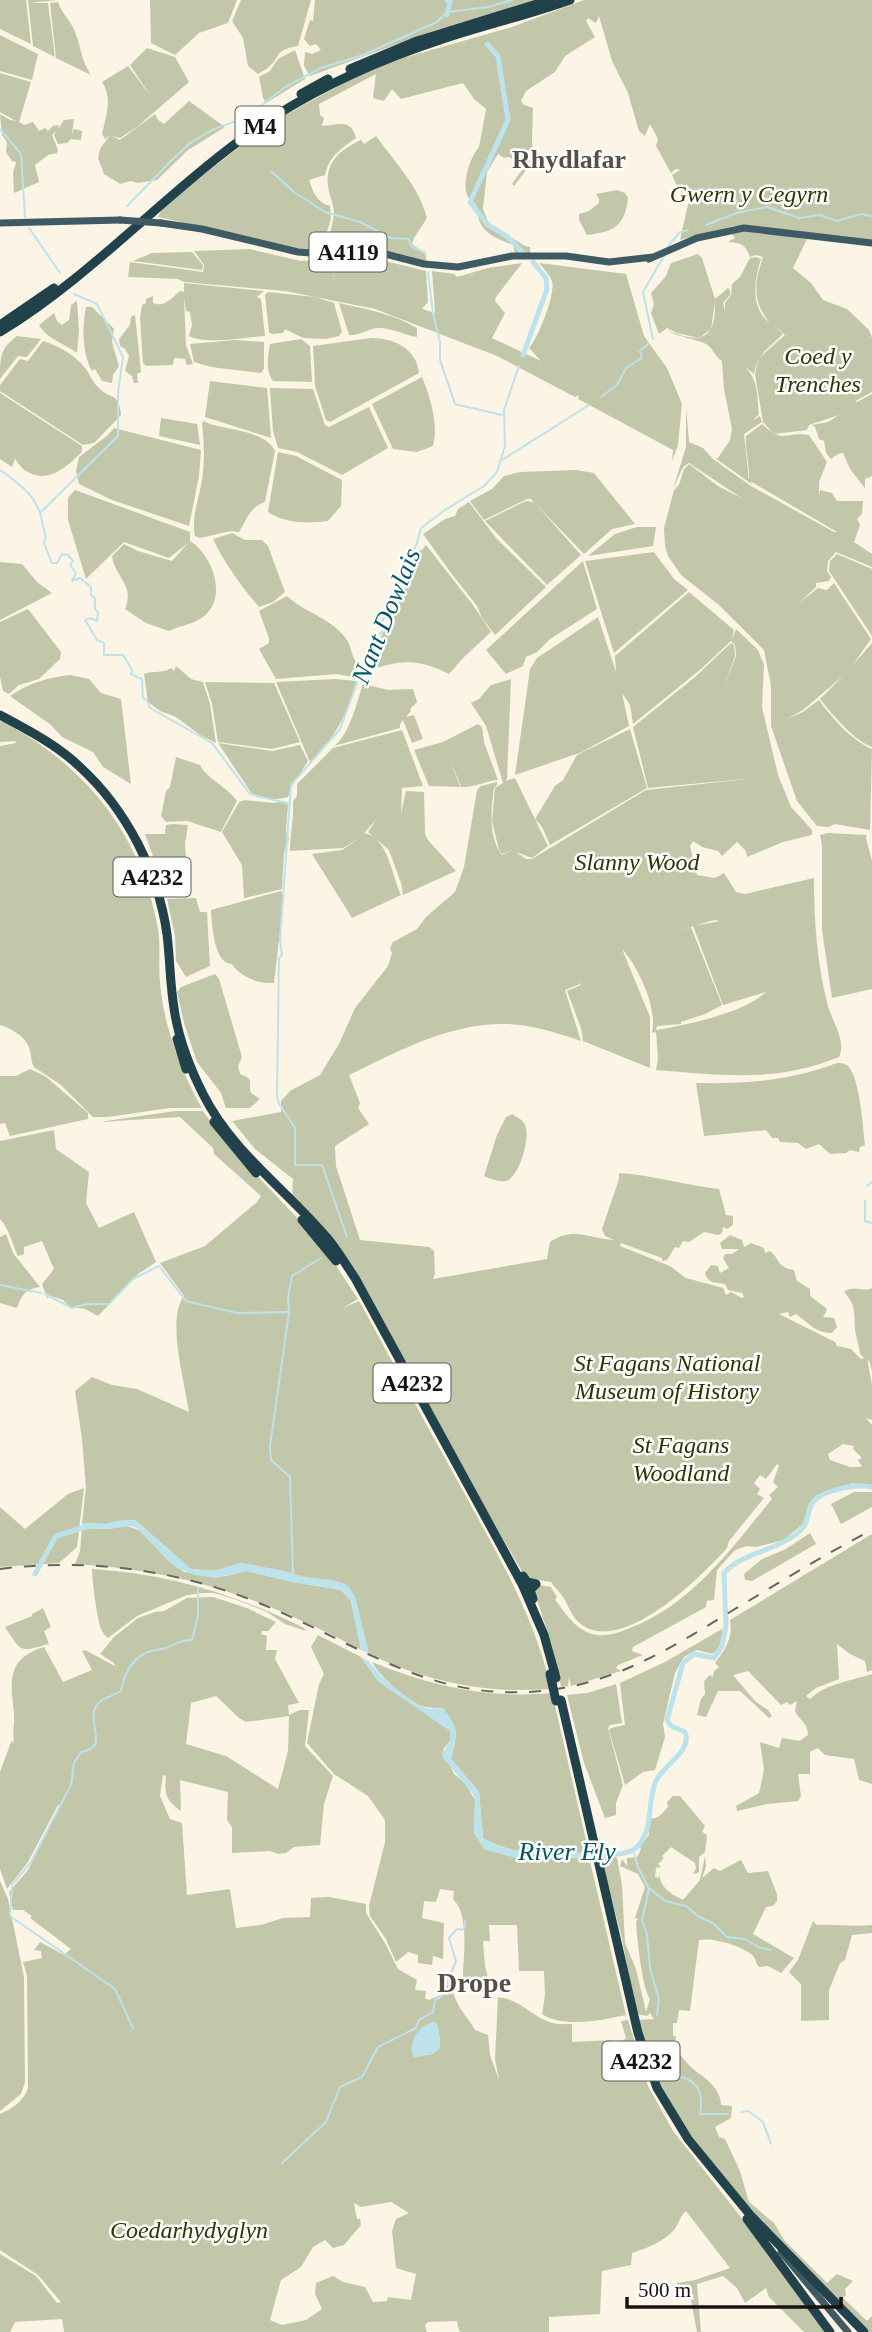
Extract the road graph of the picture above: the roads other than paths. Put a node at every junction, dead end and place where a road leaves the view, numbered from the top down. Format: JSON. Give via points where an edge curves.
{"nodes":[{"id":1,"x":550,"y":0,"type":"edge"},
{"id":2,"x":568,"y":1,"type":"edge"},
{"id":3,"x":0,"y":223,"type":"edge"},
{"id":4,"x":872,"y":243,"type":"edge"},
{"id":5,"x":0,"y":325,"type":"edge"},
{"id":6,"x":0,"y":332,"type":"edge"},
{"id":7,"x":0,"y":715,"type":"edge"},
{"id":8,"x":0,"y":721,"type":"edge"},
{"id":9,"x":202,"y":1099,"type":"junction"},
{"id":10,"x":216,"y":1121,"type":"junction"},
{"id":11,"x":553,"y":1676,"type":"junction"},
{"id":12,"x":749,"y":2218,"type":"junction"},
{"id":13,"x":830,"y":2332,"type":"edge"},
{"id":14,"x":842,"y":2332,"type":"edge"},
{"id":15,"x":848,"y":2332,"type":"edge"},
{"id":16,"x":864,"y":2332,"type":"edge"}],
"edges":[{"from":1,"to":5,"type":"highway","number":"M4","via":[[392,50],[290,100],[205,158],[81,267]]},
{"from":2,"to":6,"type":"highway","number":"M4","via":[[385,60],[311,95],[206,164],[83,273]]},
{"from":3,"to":4,"type":"main road","number":"A4119","bridge":true,"via":[[160,223],[298,252],[374,251],[445,266],[512,256],[559,257],[611,266],[641,262],[701,237],[748,228]]},
{"from":7,"to":9,"type":"highway","number":"A4232","via":[[80,767],[114,805],[137,842],[157,887],[174,1011]]},
{"from":8,"to":9,"type":"highway","number":"A4232","via":[[33,738],[77,772],[133,845],[154,900],[170,1016],[181,1057]]},
{"from":9,"to":10,"type":"highway","number":"A4232"},
{"from":10,"to":11,"type":"highway","number":"A4232","via":[[245,1162],[325,1246],[350,1282],[517,1585]]},
{"from":10,"to":11,"type":"highway","number":"A4232","via":[[329,1240],[355,1278],[472,1493],[526,1581],[537,1584],[530,1592],[544,1629]]},
{"from":11,"to":12,"type":"highway","number":"A4232","bridge":true,"via":[[638,2033],[654,2081],[688,2139]]},
{"from":12,"to":13,"type":"highway"},
{"from":12,"to":14,"type":"main road","number":"A4232"},
{"from":12,"to":15,"type":"main road","number":"A4232"},
{"from":12,"to":16,"type":"highway"}]}
